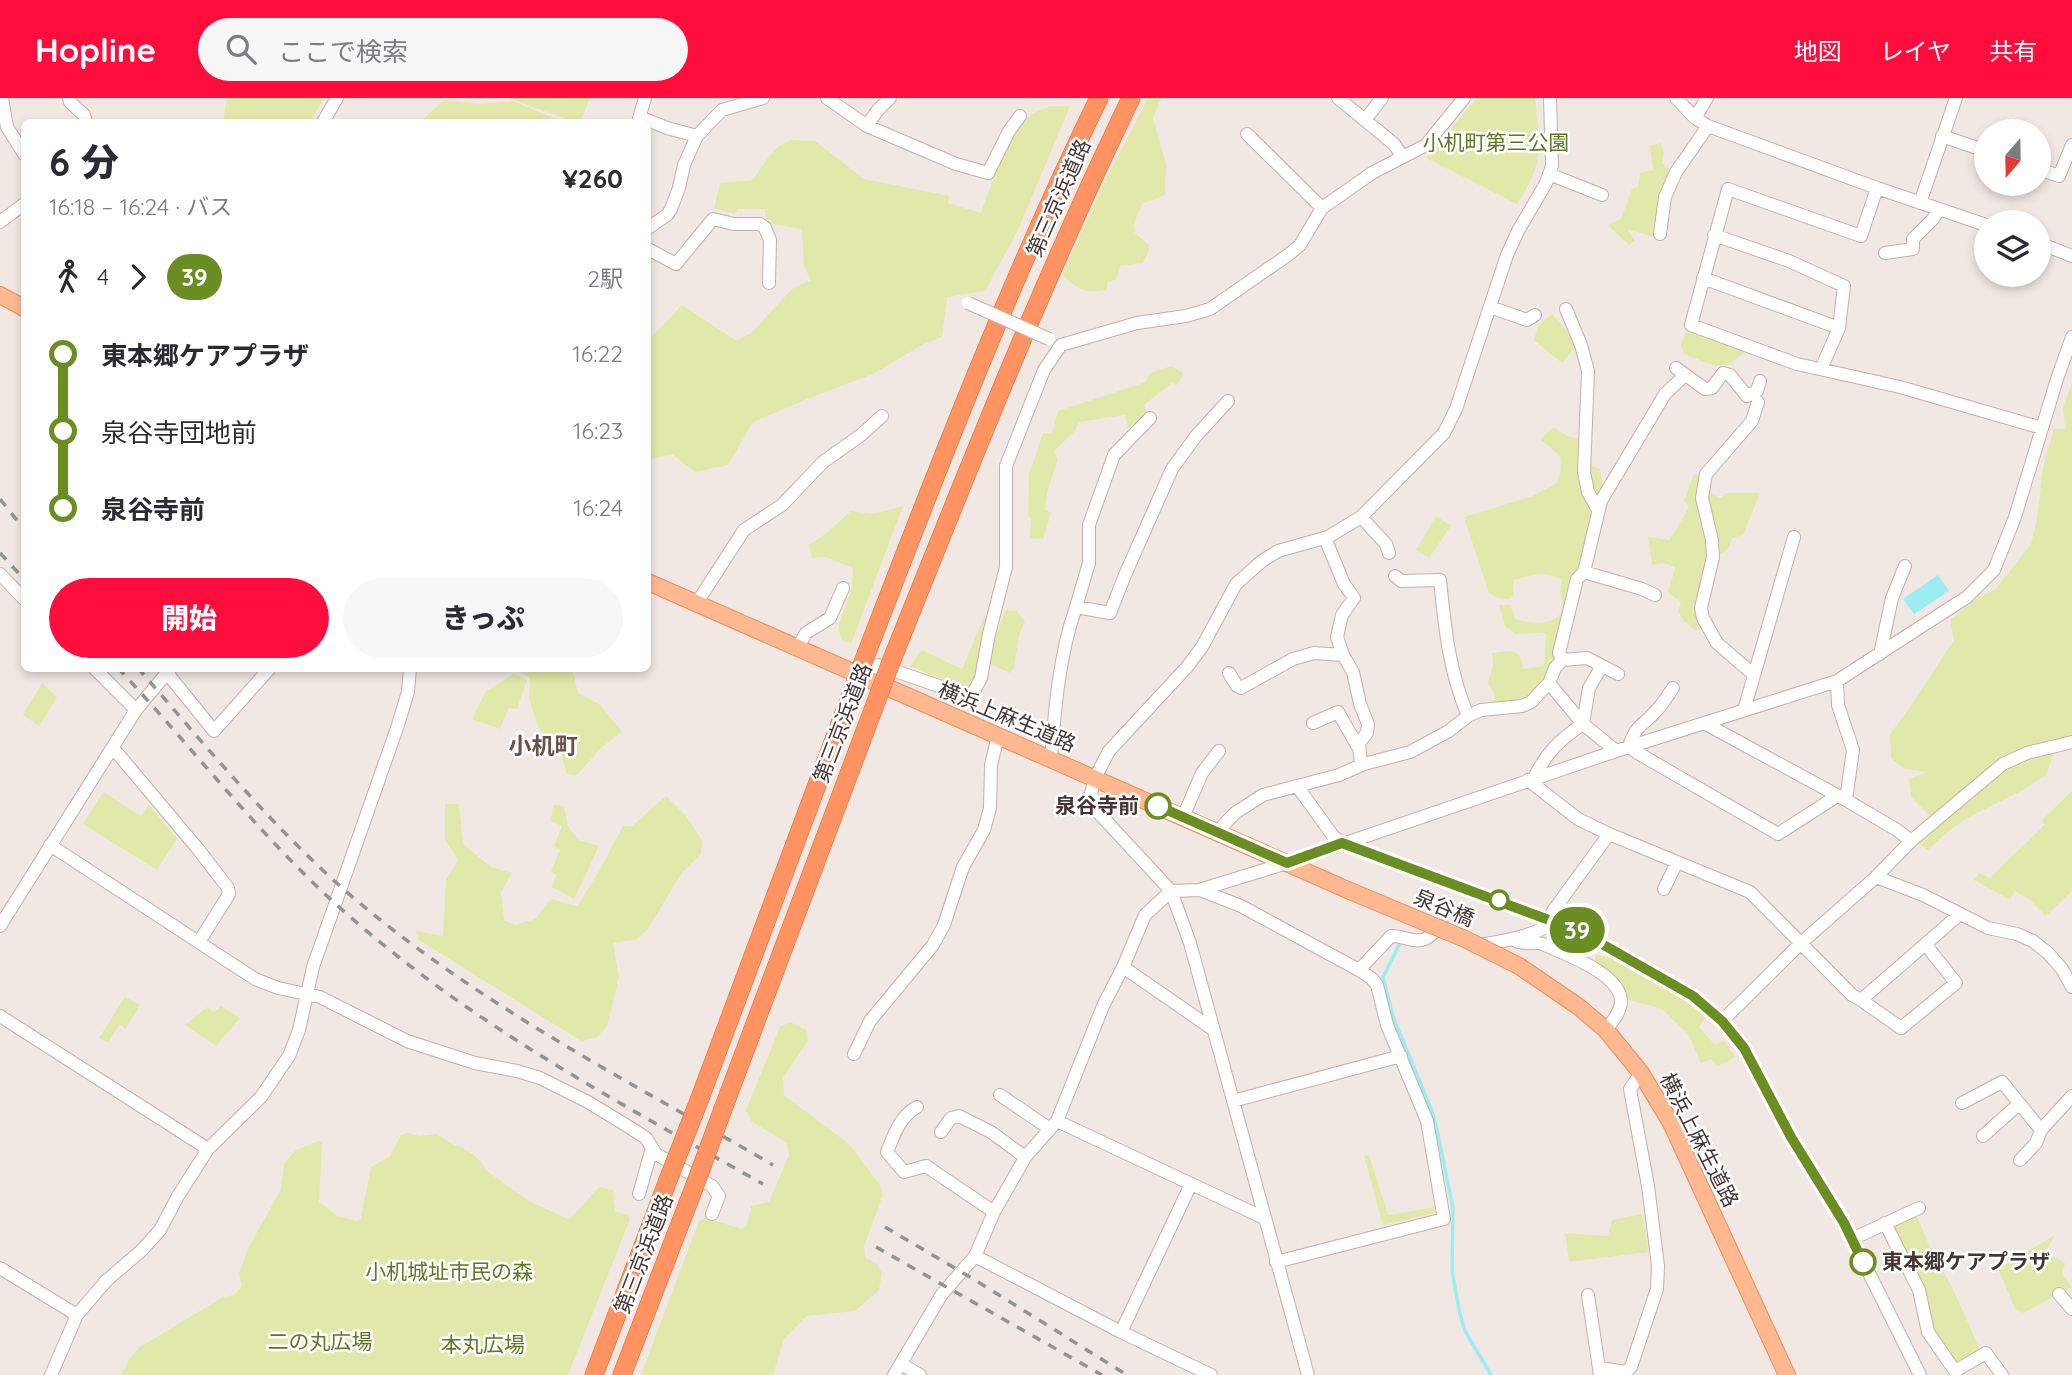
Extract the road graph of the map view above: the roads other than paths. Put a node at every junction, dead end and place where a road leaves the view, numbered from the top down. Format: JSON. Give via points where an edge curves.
{"nodes":[{"id":1,"x":2,"y":98,"type":"edge"},
{"id":2,"x":69,"y":98,"type":"edge"},
{"id":3,"x":337,"y":98,"type":"edge"},
{"id":4,"x":645,"y":98,"type":"edge"},
{"id":5,"x":762,"y":98,"type":"edge"},
{"id":6,"x":827,"y":98,"type":"edge"},
{"id":7,"x":890,"y":98,"type":"edge"},
{"id":8,"x":1099,"y":98,"type":"edge"},
{"id":9,"x":1131,"y":98,"type":"edge"},
{"id":10,"x":1338,"y":98,"type":"edge"},
{"id":11,"x":1382,"y":98,"type":"edge"},
{"id":12,"x":1464,"y":98,"type":"edge"},
{"id":13,"x":1549,"y":98,"type":"edge"},
{"id":14,"x":1676,"y":98,"type":"edge"},
{"id":15,"x":1707,"y":98,"type":"edge"},
{"id":16,"x":1956,"y":98,"type":"edge"},
{"id":17,"x":723,"y":104,"type":"edge"},
{"id":18,"x":1020,"y":116,"type":"dead end"},
{"id":19,"x":1695,"y":118,"type":"junction"},
{"id":20,"x":85,"y":119,"type":"edge"},
{"id":21,"x":325,"y":119,"type":"edge"},
{"id":22,"x":639,"y":119,"type":"edge"},
{"id":23,"x":1365,"y":120,"type":"junction"},
{"id":24,"x":651,"y":123,"type":"edge"},
{"id":25,"x":1708,"y":125,"type":"junction"},
{"id":26,"x":867,"y":126,"type":"junction"},
{"id":27,"x":3,"y":128,"type":"edge"},
{"id":28,"x":1247,"y":134,"type":"dead end"},
{"id":29,"x":697,"y":135,"type":"junction"},
{"id":30,"x":1942,"y":136,"type":"junction"},
{"id":31,"x":2072,"y":145,"type":"edge"},
{"id":32,"x":1974,"y":147,"type":"edge"},
{"id":33,"x":21,"y":150,"type":"edge"},
{"id":34,"x":1402,"y":156,"type":"junction"},
{"id":35,"x":2051,"y":173,"type":"edge"},
{"id":36,"x":1549,"y":174,"type":"junction"},
{"id":37,"x":1877,"y":188,"type":"junction"},
{"id":38,"x":1602,"y":194,"type":"dead end"},
{"id":39,"x":1920,"y":203,"type":"junction"},
{"id":40,"x":21,"y":206,"type":"edge"},
{"id":41,"x":1322,"y":208,"type":"junction"},
{"id":42,"x":1938,"y":209,"type":"junction"},
{"id":43,"x":1974,"y":221,"type":"edge"},
{"id":44,"x":0,"y":222,"type":"edge"},
{"id":45,"x":651,"y":226,"type":"edge"},
{"id":46,"x":1660,"y":234,"type":"dead end"},
{"id":47,"x":1714,"y":235,"type":"junction"},
{"id":48,"x":2051,"y":248,"type":"edge"},
{"id":49,"x":651,"y":251,"type":"edge"},
{"id":50,"x":1885,"y":253,"type":"dead end"},
{"id":51,"x":2072,"y":256,"type":"edge"},
{"id":52,"x":1703,"y":278,"type":"junction"},
{"id":53,"x":769,"y":283,"type":"dead end"},
{"id":54,"x":0,"y":295,"type":"edge"},
{"id":55,"x":968,"y":303,"type":"dead end"},
{"id":56,"x":21,"y":306,"type":"edge"},
{"id":57,"x":1490,"y":307,"type":"junction"},
{"id":58,"x":1566,"y":309,"type":"dead end"},
{"id":59,"x":1535,"y":315,"type":"dead end"},
{"id":60,"x":1839,"y":328,"type":"junction"},
{"id":61,"x":2072,"y":337,"type":"edge"},
{"id":62,"x":1055,"y":342,"type":"junction"},
{"id":63,"x":1821,"y":369,"type":"junction"},
{"id":64,"x":1760,"y":381,"type":"dead end"},
{"id":65,"x":1228,"y":401,"type":"dead end"},
{"id":66,"x":1758,"y":402,"type":"dead end"},
{"id":67,"x":882,"y":416,"type":"dead end"},
{"id":68,"x":1150,"y":418,"type":"dead end"},
{"id":69,"x":2042,"y":428,"type":"junction"},
{"id":70,"x":1598,"y":510,"type":"junction"},
{"id":71,"x":1361,"y":517,"type":"junction"},
{"id":72,"x":1794,"y":537,"type":"dead end"},
{"id":73,"x":1325,"y":538,"type":"junction"},
{"id":74,"x":1389,"y":553,"type":"dead end"},
{"id":75,"x":1905,"y":566,"type":"dead end"},
{"id":76,"x":1584,"y":572,"type":"junction"},
{"id":77,"x":0,"y":574,"type":"edge"},
{"id":78,"x":1395,"y":576,"type":"dead end"},
{"id":79,"x":651,"y":583,"type":"edge"},
{"id":80,"x":843,"y":588,"type":"dead end"},
{"id":81,"x":21,"y":596,"type":"edge"},
{"id":82,"x":1655,"y":596,"type":"dead end"},
{"id":83,"x":696,"y":604,"type":"junction"},
{"id":84,"x":1076,"y":607,"type":"junction"},
{"id":85,"x":799,"y":647,"type":"junction"},
{"id":86,"x":1880,"y":653,"type":"junction"},
{"id":87,"x":1343,"y":655,"type":"junction"},
{"id":88,"x":1562,"y":660,"type":"junction"},
{"id":89,"x":1602,"y":666,"type":"junction"},
{"id":90,"x":98,"y":672,"type":"edge"},
{"id":91,"x":168,"y":672,"type":"edge"},
{"id":92,"x":170,"y":672,"type":"edge"},
{"id":93,"x":266,"y":672,"type":"edge"},
{"id":94,"x":410,"y":672,"type":"edge"},
{"id":95,"x":1229,"y":673,"type":"dead end"},
{"id":96,"x":1618,"y":674,"type":"dead end"},
{"id":97,"x":1754,"y":675,"type":"junction"},
{"id":98,"x":872,"y":681,"type":"junction"},
{"id":99,"x":1837,"y":681,"type":"junction"},
{"id":100,"x":1549,"y":683,"type":"junction"},
{"id":101,"x":1673,"y":688,"type":"dead end"},
{"id":102,"x":136,"y":710,"type":"junction"},
{"id":103,"x":1744,"y":710,"type":"junction"},
{"id":104,"x":1468,"y":716,"type":"junction"},
{"id":105,"x":1313,"y":723,"type":"dead end"},
{"id":106,"x":1704,"y":723,"type":"junction"},
{"id":107,"x":1583,"y":724,"type":"junction"},
{"id":108,"x":998,"y":736,"type":"junction"},
{"id":109,"x":2072,"y":742,"type":"edge"},
{"id":110,"x":1358,"y":747,"type":"junction"},
{"id":111,"x":1629,"y":747,"type":"junction"},
{"id":112,"x":113,"y":748,"type":"junction"},
{"id":113,"x":1219,"y":751,"type":"dead end"},
{"id":114,"x":1616,"y":751,"type":"junction"},
{"id":115,"x":1051,"y":759,"type":"junction"},
{"id":116,"x":1361,"y":765,"type":"junction"},
{"id":117,"x":1096,"y":778,"type":"junction"},
{"id":118,"x":1531,"y":779,"type":"junction"},
{"id":119,"x":1297,"y":786,"type":"junction"},
{"id":120,"x":1841,"y":798,"type":"junction"},
{"id":121,"x":1183,"y":817,"type":"junction"},
{"id":122,"x":1217,"y":832,"type":"junction"},
{"id":123,"x":1609,"y":834,"type":"junction"},
{"id":124,"x":1911,"y":841,"type":"junction"},
{"id":125,"x":1342,"y":843,"type":"junction"},
{"id":126,"x":50,"y":845,"type":"junction"},
{"id":127,"x":1677,"y":862,"type":"junction"},
{"id":128,"x":1287,"y":863,"type":"junction"},
{"id":129,"x":1876,"y":877,"type":"junction"},
{"id":130,"x":1664,"y":889,"type":"dead end"},
{"id":131,"x":1199,"y":890,"type":"junction"},
{"id":132,"x":1171,"y":891,"type":"junction"},
{"id":133,"x":1350,"y":891,"type":"joint"},
{"id":134,"x":1960,"y":914,"type":"junction"},
{"id":135,"x":1551,"y":919,"type":"junction"},
{"id":136,"x":0,"y":926,"type":"edge"},
{"id":137,"x":1511,"y":938,"type":"junction"},
{"id":138,"x":199,"y":942,"type":"junction"},
{"id":139,"x":1801,"y":943,"type":"junction"},
{"id":140,"x":1926,"y":945,"type":"junction"},
{"id":141,"x":1519,"y":966,"type":"joint"},
{"id":142,"x":1123,"y":967,"type":"junction"},
{"id":143,"x":1359,"y":970,"type":"junction"},
{"id":144,"x":2072,"y":986,"type":"edge"},
{"id":145,"x":309,"y":994,"type":"junction"},
{"id":146,"x":1861,"y":1000,"type":"junction"},
{"id":147,"x":0,"y":1016,"type":"edge"},
{"id":148,"x":1722,"y":1021,"type":"junction"},
{"id":149,"x":1214,"y":1030,"type":"junction"},
{"id":150,"x":1606,"y":1030,"type":"junction"},
{"id":151,"x":854,"y":1054,"type":"dead end"},
{"id":152,"x":1401,"y":1056,"type":"junction"},
{"id":153,"x":1641,"y":1073,"type":"junction"},
{"id":154,"x":1000,"y":1095,"type":"dead end"},
{"id":155,"x":2072,"y":1096,"type":"edge"},
{"id":156,"x":1233,"y":1101,"type":"junction"},
{"id":157,"x":1962,"y":1103,"type":"dead end"},
{"id":158,"x":2020,"y":1104,"type":"junction"},
{"id":159,"x":917,"y":1107,"type":"dead end"},
{"id":160,"x":1053,"y":1125,"type":"junction"},
{"id":161,"x":2041,"y":1130,"type":"junction"},
{"id":162,"x":941,"y":1132,"type":"dead end"},
{"id":163,"x":1983,"y":1136,"type":"dead end"},
{"id":164,"x":652,"y":1148,"type":"junction"},
{"id":165,"x":208,"y":1149,"type":"junction"},
{"id":166,"x":1025,"y":1157,"type":"junction"},
{"id":167,"x":2020,"y":1160,"type":"dead end"},
{"id":168,"x":1191,"y":1184,"type":"junction"},
{"id":169,"x":639,"y":1194,"type":"dead end"},
{"id":170,"x":1919,"y":1208,"type":"dead end"},
{"id":171,"x":994,"y":1212,"type":"junction"},
{"id":172,"x":712,"y":1214,"type":"dead end"},
{"id":173,"x":1264,"y":1219,"type":"junction"},
{"id":174,"x":1885,"y":1223,"type":"junction"},
{"id":175,"x":1852,"y":1238,"type":"junction"},
{"id":176,"x":975,"y":1256,"type":"junction"},
{"id":177,"x":1276,"y":1262,"type":"junction"},
{"id":178,"x":0,"y":1268,"type":"edge"},
{"id":179,"x":2059,"y":1294,"type":"dead end"},
{"id":180,"x":1588,"y":1295,"type":"dead end"},
{"id":181,"x":2072,"y":1309,"type":"edge"},
{"id":182,"x":77,"y":1315,"type":"junction"},
{"id":183,"x":1121,"y":1332,"type":"junction"},
{"id":184,"x":897,"y":1370,"type":"edge"},
{"id":185,"x":1600,"y":1372,"type":"edge"},
{"id":186,"x":51,"y":1375,"type":"edge"},
{"id":187,"x":594,"y":1375,"type":"edge"},
{"id":188,"x":622,"y":1375,"type":"edge"},
{"id":189,"x":920,"y":1375,"type":"edge"},
{"id":190,"x":1211,"y":1375,"type":"edge"},
{"id":191,"x":1308,"y":1375,"type":"edge"},
{"id":192,"x":1787,"y":1375,"type":"edge"},
{"id":193,"x":1920,"y":1375,"type":"edge"},
{"id":194,"x":2002,"y":1375,"type":"edge"}],
"edges":[{"from":1,"to":27,"type":"street"},
{"from":2,"to":20,"type":"street"},
{"from":3,"to":21,"type":"street"},
{"from":4,"to":22,"type":"street"},
{"from":5,"to":17,"type":"street"},
{"from":6,"to":26,"type":"street"},
{"from":7,"to":26,"type":"street"},
{"from":8,"to":187,"type":"highway","name":"第三京浜道路","bridge":true,"via":[[961,407]]},
{"from":9,"to":188,"type":"highway","name":"第三京浜道路","bridge":true,"via":[[1079,205],[891,662]]},
{"from":10,"to":23,"type":"street"},
{"from":11,"to":23,"type":"street"},
{"from":12,"to":34,"type":"street","via":[[1426,145]]},
{"from":13,"to":36,"type":"street"},
{"from":14,"to":19,"type":"street"},
{"from":15,"to":19,"type":"street"},
{"from":16,"to":30,"type":"street"},
{"from":17,"to":29,"type":"street"},
{"from":18,"to":26,"type":"street","via":[[988,173]]},
{"from":19,"to":25,"type":"street"},
{"from":23,"to":34,"type":"street"},
{"from":24,"to":29,"type":"street"},
{"from":25,"to":37,"type":"street"},
{"from":25,"to":46,"type":"street","via":[[1676,172],[1665,197]]},
{"from":27,"to":33,"type":"street"},
{"from":28,"to":41,"type":"street"},
{"from":29,"to":45,"type":"street","via":[[671,209]]},
{"from":30,"to":32,"type":"street"},
{"from":30,"to":39,"type":"street"},
{"from":31,"to":35,"type":"street","via":[[2059,176]]},
{"from":34,"to":41,"type":"street"},
{"from":36,"to":38,"type":"street"},
{"from":36,"to":57,"type":"street","via":[[1518,231]]},
{"from":37,"to":39,"type":"street"},
{"from":37,"to":47,"type":"street","via":[[1861,236],[1728,189]]},
{"from":39,"to":42,"type":"street"},
{"from":40,"to":44,"type":"street"},
{"from":41,"to":62,"type":"street","via":[[1288,256],[1210,309]]},
{"from":42,"to":43,"type":"street"},
{"from":42,"to":50,"type":"street","via":[[1913,239],[1913,249]]},
{"from":47,"to":52,"type":"street"},
{"from":47,"to":60,"type":"street","via":[[1844,286]]},
{"from":48,"to":51,"type":"street"},
{"from":49,"to":53,"type":"street","via":[[676,264],[713,219],[760,224],[770,240]]},
{"from":52,"to":60,"type":"street"},
{"from":52,"to":63,"type":"street","via":[[1691,325]]},
{"from":54,"to":56,"type":"main road"},
{"from":55,"to":62,"type":"street","bridge":true},
{"from":57,"to":59,"type":"street","via":[[1527,320]]},
{"from":57,"to":71,"type":"street","via":[[1444,433]]},
{"from":58,"to":70,"type":"street","via":[[1588,371],[1584,472]]},
{"from":60,"to":63,"type":"street"},
{"from":61,"to":69,"type":"street"},
{"from":62,"to":98,"type":"street","via":[[1006,466],[1006,567],[981,678],[972,695],[878,665]]},
{"from":63,"to":69,"type":"street"},
{"from":64,"to":70,"type":"street","via":[[1757,391],[1747,396],[1730,375],[1723,373],[1705,389],[1680,371]]},
{"from":65,"to":84,"type":"street","via":[[1172,469],[1110,613]]},
{"from":66,"to":97,"type":"street","via":[[1752,421],[1706,474],[1702,498],[1713,558],[1701,608],[1703,618],[1717,643]]},
{"from":67,"to":83,"type":"street","via":[[823,462],[782,505],[744,530]]},
{"from":68,"to":84,"type":"street","via":[[1114,455],[1089,525],[1089,563]]},
{"from":69,"to":86,"type":"street","via":[[1994,570],[1967,597]]},
{"from":70,"to":76,"type":"street"},
{"from":71,"to":73,"type":"street"},
{"from":71,"to":74,"type":"street"},
{"from":72,"to":97,"type":"street"},
{"from":73,"to":87,"type":"street","via":[[1354,598],[1342,615],[1338,637]]},
{"from":73,"to":117,"type":"street","via":[[1278,551],[1236,584],[1202,647],[1109,751]]},
{"from":75,"to":86,"type":"street","via":[[1892,598]]},
{"from":76,"to":82,"type":"street"},
{"from":76,"to":88,"type":"street","via":[[1577,579],[1559,653]]},
{"from":77,"to":81,"type":"street"},
{"from":78,"to":104,"type":"street","via":[[1401,581],[1440,580],[1448,652]]},
{"from":79,"to":83,"type":"main road","name":"横浜上麻生道路"},
{"from":80,"to":85,"type":"street","via":[[830,618],[806,632]]},
{"from":83,"to":85,"type":"main road","name":"横浜上麻生道路"},
{"from":84,"to":115,"type":"street","via":[[1064,640]]},
{"from":85,"to":98,"type":"main road","name":"横浜上麻生道路"},
{"from":86,"to":99,"type":"street"},
{"from":87,"to":95,"type":"street","via":[[1314,653],[1293,659],[1241,688]]},
{"from":87,"to":110,"type":"street","via":[[1353,671],[1368,724]]},
{"from":88,"to":89,"type":"street","via":[[1587,658]]},
{"from":88,"to":100,"type":"street"},
{"from":89,"to":96,"type":"street"},
{"from":89,"to":107,"type":"street","via":[[1589,688]]},
{"from":90,"to":102,"type":"street"},
{"from":91,"to":102,"type":"street"},
{"from":92,"to":93,"type":"street","via":[[214,731]]},
{"from":94,"to":145,"type":"street","via":[[397,728],[313,967]]},
{"from":97,"to":103,"type":"street"},
{"from":98,"to":108,"type":"main road","name":"横浜上麻生道路"},
{"from":99,"to":103,"type":"street"},
{"from":99,"to":120,"type":"street","via":[[1838,705],[1853,750]]},
{"from":100,"to":104,"type":"street","via":[[1522,706],[1481,710]]},
{"from":100,"to":107,"type":"street"},
{"from":101,"to":111,"type":"street","via":[[1656,712],[1639,725]]},
{"from":102,"to":112,"type":"street"},
{"from":103,"to":106,"type":"street"},
{"from":104,"to":116,"type":"street","via":[[1449,732],[1410,752]]},
{"from":105,"to":110,"type":"street","via":[[1338,712]]},
{"from":106,"to":111,"type":"street"},
{"from":106,"to":120,"type":"street"},
{"from":107,"to":114,"type":"street"},
{"from":107,"to":118,"type":"street","via":[[1553,746]]},
{"from":108,"to":115,"type":"main road","name":"横浜上麻生道路"},
{"from":108,"to":151,"type":"street","via":[[984,830],[963,867],[944,925],[870,1021]]},
{"from":109,"to":124,"type":"street","via":[[2012,759]]},
{"from":110,"to":116,"type":"street"},
{"from":111,"to":114,"type":"street"},
{"from":111,"to":120,"type":"street","via":[[1778,834]]},
{"from":112,"to":126,"type":"street"},
{"from":112,"to":138,"type":"street","via":[[228,888],[229,894]]},
{"from":113,"to":121,"type":"street","via":[[1202,774]]},
{"from":114,"to":118,"type":"street"},
{"from":115,"to":117,"type":"main road","name":"横浜上麻生道路"},
{"from":116,"to":119,"type":"street"},
{"from":117,"to":121,"type":"main road","name":"横浜上麻生道路"},
{"from":117,"to":132,"type":"street","via":[[1091,793],[1095,809]]},
{"from":118,"to":123,"type":"street","via":[[1578,819]]},
{"from":118,"to":125,"type":"street"},
{"from":119,"to":122,"type":"street","via":[[1264,795],[1235,813]]},
{"from":119,"to":125,"type":"street"},
{"from":120,"to":124,"type":"street"},
{"from":121,"to":122,"type":"main road","name":"横浜上麻生道路"},
{"from":122,"to":128,"type":"main road","name":"横浜上麻生道路"},
{"from":123,"to":127,"type":"street"},
{"from":123,"to":135,"type":"street"},
{"from":124,"to":129,"type":"street"},
{"from":125,"to":128,"type":"street"},
{"from":125,"to":135,"type":"street"},
{"from":126,"to":136,"type":"street"},
{"from":126,"to":138,"type":"street"},
{"from":127,"to":130,"type":"street"},
{"from":127,"to":139,"type":"street","via":[[1750,892]]},
{"from":128,"to":131,"type":"street"},
{"from":128,"to":133,"type":"main road","name":"横浜上麻生道路"},
{"from":129,"to":134,"type":"street"},
{"from":129,"to":139,"type":"street"},
{"from":131,"to":132,"type":"street"},
{"from":131,"to":143,"type":"street","via":[[1241,906]]},
{"from":132,"to":142,"type":"street","via":[[1145,915]]},
{"from":132,"to":149,"type":"street"},
{"from":133,"to":141,"type":"main road","name":"泉谷橋","bridge":true},
{"from":134,"to":140,"type":"street"},
{"from":134,"to":144,"type":"street","via":[[2033,941],[2062,969]]},
{"from":135,"to":137,"type":"street","via":[[1540,930]]},
{"from":135,"to":148,"type":"street","via":[[1693,996]]},
{"from":137,"to":143,"type":"street","via":[[1471,945],[1459,940],[1447,923],[1418,941],[1391,936]]},
{"from":137,"to":150,"type":"street","via":[[1543,944],[1614,984],[1621,1002]]},
{"from":138,"to":145,"type":"street","via":[[256,979]]},
{"from":139,"to":146,"type":"street"},
{"from":139,"to":148,"type":"street"},
{"from":140,"to":146,"type":"street"},
{"from":140,"to":146,"type":"street","via":[[1956,983],[1901,1028]]},
{"from":141,"to":150,"type":"main road","name":"横浜上麻生道路"},
{"from":142,"to":149,"type":"street"},
{"from":142,"to":160,"type":"street"},
{"from":143,"to":152,"type":"street","via":[[1377,985]]},
{"from":145,"to":164,"type":"street","via":[[407,1041],[540,1078],[607,1113],[646,1138]]},
{"from":145,"to":165,"type":"street","via":[[289,1056],[261,1097]]},
{"from":147,"to":165,"type":"street"},
{"from":148,"to":175,"type":"street","via":[[1744,1048]]},
{"from":149,"to":156,"type":"street"},
{"from":150,"to":153,"type":"main road","name":"横浜上麻生道路"},
{"from":152,"to":156,"type":"street"},
{"from":152,"to":177,"type":"street","via":[[1427,1121],[1444,1219]]},
{"from":153,"to":185,"type":"street","via":[[1630,1089],[1658,1266],[1657,1289],[1631,1367],[1626,1372]]},
{"from":153,"to":192,"type":"main road","name":"横浜上麻生道路","via":[[1671,1123]]},
{"from":154,"to":160,"type":"street"},
{"from":155,"to":161,"type":"street"},
{"from":156,"to":173,"type":"street"},
{"from":157,"to":158,"type":"street","via":[[2002,1082]]},
{"from":158,"to":161,"type":"street"},
{"from":158,"to":163,"type":"street"},
{"from":159,"to":171,"type":"street","via":[[898,1126],[887,1152],[904,1172],[926,1166]]},
{"from":160,"to":166,"type":"street"},
{"from":160,"to":168,"type":"street"},
{"from":161,"to":167,"type":"street"},
{"from":162,"to":166,"type":"street","via":[[951,1118],[959,1116]]},
{"from":164,"to":169,"type":"street"},
{"from":164,"to":172,"type":"street","via":[[712,1186],[719,1196]]},
{"from":165,"to":182,"type":"street","via":[[160,1230]]},
{"from":166,"to":171,"type":"street"},
{"from":168,"to":173,"type":"street"},
{"from":168,"to":183,"type":"street"},
{"from":170,"to":174,"type":"street"},
{"from":171,"to":176,"type":"street"},
{"from":173,"to":177,"type":"street"},
{"from":174,"to":175,"type":"street"},
{"from":174,"to":194,"type":"street","via":[[1919,1290],[1928,1332],[1955,1371],[1986,1353]]},
{"from":175,"to":193,"type":"street"},
{"from":176,"to":183,"type":"street"},
{"from":176,"to":184,"type":"street","via":[[942,1294]]},
{"from":177,"to":191,"type":"street"},
{"from":178,"to":182,"type":"street"},
{"from":179,"to":181,"type":"street"},
{"from":180,"to":185,"type":"street"},
{"from":182,"to":186,"type":"street"},
{"from":183,"to":190,"type":"street"},
{"from":184,"to":189,"type":"street"}]}
